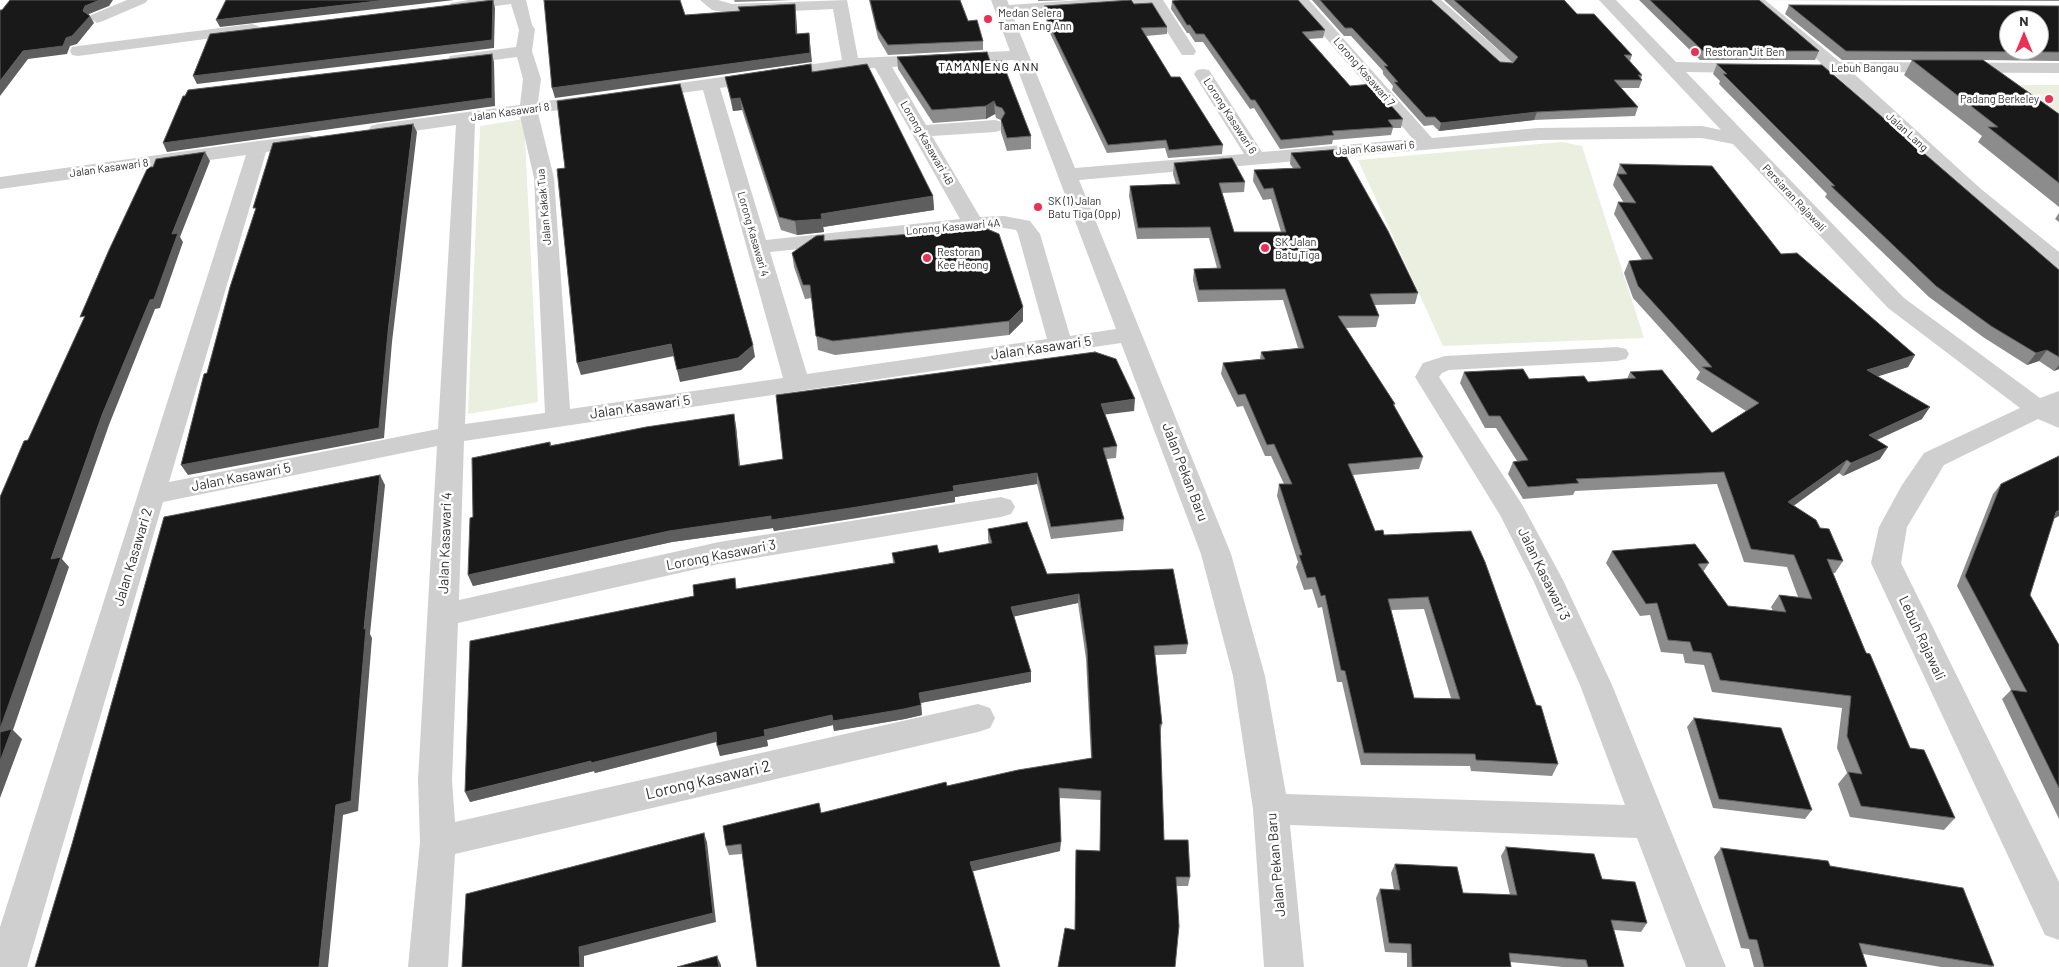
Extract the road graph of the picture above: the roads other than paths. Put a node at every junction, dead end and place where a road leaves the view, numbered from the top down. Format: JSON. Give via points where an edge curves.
{"nodes":[{"id":1,"x":140,"y":0,"type":"edge"},
{"id":2,"x":510,"y":0,"type":"edge"},
{"id":3,"x":518,"y":0,"type":"edge"},
{"id":4,"x":708,"y":0,"type":"edge"},
{"id":5,"x":1150,"y":0,"type":"edge"},
{"id":6,"x":1155,"y":0,"type":"edge"},
{"id":7,"x":1301,"y":0,"type":"edge"},
{"id":8,"x":1432,"y":0,"type":"edge"},
{"id":9,"x":1607,"y":0,"type":"edge"},
{"id":10,"x":839,"y":2,"type":"edge"},
{"id":11,"x":1761,"y":4,"type":"edge"},
{"id":12,"x":1001,"y":5,"type":"edge"},
{"id":13,"x":1793,"y":7,"type":"edge"},
{"id":14,"x":441,"y":8,"type":"edge"},
{"id":15,"x":97,"y":18,"type":"dead end"},
{"id":16,"x":265,"y":28,"type":"edge"},
{"id":17,"x":78,"y":50,"type":"dead end"},
{"id":18,"x":1188,"y":50,"type":"dead end"},
{"id":19,"x":524,"y":51,"type":"junction"},
{"id":20,"x":1021,"y":55,"type":"junction"},
{"id":21,"x":436,"y":62,"type":"edge"},
{"id":22,"x":881,"y":63,"type":"junction"},
{"id":23,"x":851,"y":64,"type":"junction"},
{"id":24,"x":1505,"y":65,"type":"edge"},
{"id":25,"x":1670,"y":67,"type":"junction"},
{"id":26,"x":1773,"y":68,"type":"edge"},
{"id":27,"x":1809,"y":68,"type":"edge"},
{"id":28,"x":1836,"y":68,"type":"junction"},
{"id":29,"x":2059,"y":68,"type":"edge"},
{"id":30,"x":1203,"y":74,"type":"dead end"},
{"id":31,"x":710,"y":84,"type":"junction"},
{"id":32,"x":528,"y":110,"type":"junction"},
{"id":33,"x":1718,"y":117,"type":"junction"},
{"id":34,"x":466,"y":118,"type":"junction"},
{"id":35,"x":994,"y":126,"type":"dead end"},
{"id":36,"x":920,"y":131,"type":"junction"},
{"id":37,"x":1682,"y":131,"type":"junction"},
{"id":38,"x":359,"y":133,"type":"edge"},
{"id":39,"x":326,"y":139,"type":"edge"},
{"id":40,"x":1739,"y":139,"type":"junction"},
{"id":41,"x":1427,"y":144,"type":"junction"},
{"id":42,"x":258,"y":147,"type":"junction"},
{"id":43,"x":1257,"y":158,"type":"junction"},
{"id":44,"x":1068,"y":175,"type":"junction"},
{"id":45,"x":0,"y":183,"type":"edge"},
{"id":46,"x":973,"y":224,"type":"junction"},
{"id":47,"x":757,"y":247,"type":"junction"},
{"id":48,"x":2059,"y":263,"type":"edge"},
{"id":49,"x":1131,"y":334,"type":"junction"},
{"id":50,"x":1060,"y":345,"type":"junction"},
{"id":51,"x":1617,"y":354,"type":"dead end"},
{"id":52,"x":797,"y":384,"type":"junction"},
{"id":53,"x":2053,"y":408,"type":"edge"},
{"id":54,"x":558,"y":419,"type":"junction"},
{"id":55,"x":450,"y":435,"type":"junction"},
{"id":56,"x":152,"y":494,"type":"junction"},
{"id":57,"x":1001,"y":507,"type":"dead end"},
{"id":58,"x":443,"y":615,"type":"junction"},
{"id":59,"x":978,"y":718,"type":"dead end"},
{"id":60,"x":1271,"y":809,"type":"junction"},
{"id":61,"x":1649,"y":822,"type":"junction"},
{"id":62,"x":438,"y":842,"type":"junction"},
{"id":63,"x":2059,"y":922,"type":"edge"},
{"id":64,"x":7,"y":967,"type":"edge"},
{"id":65,"x":428,"y":967,"type":"edge"},
{"id":66,"x":1284,"y":967,"type":"edge"},
{"id":67,"x":1706,"y":967,"type":"edge"}],
"edges":[{"from":1,"to":15,"type":"street"},
{"from":2,"to":14,"type":"street"},
{"from":3,"to":19,"type":"street","name":"Jalan Kakak Tua","via":[[527,29]]},
{"from":4,"to":10,"type":"street","via":[[718,7],[732,10]]},
{"from":5,"to":12,"type":"street"},
{"from":6,"to":18,"type":"street"},
{"from":7,"to":41,"type":"street","name":"Lorong Kasawari 7"},
{"from":8,"to":24,"type":"street"},
{"from":9,"to":25,"type":"street","name":"Persiaran Rajawali"},
{"from":10,"to":23,"type":"street"},
{"from":11,"to":13,"type":"street"},
{"from":11,"to":28,"type":"street","name":"Jalan Lang"},
{"from":12,"to":20,"type":"street","name":"Jalan Pekan Baru"},
{"from":16,"to":17,"type":"street"},
{"from":19,"to":21,"type":"street"},
{"from":19,"to":32,"type":"street","name":"Jalan Kakak Tua","via":[[532,79]]},
{"from":20,"to":22,"type":"street","name":"Jalan Kasawari 8"},
{"from":20,"to":44,"type":"street","name":"Jalan Pekan Baru"},
{"from":22,"to":23,"type":"street","name":"Jalan Kasawari 8"},
{"from":22,"to":36,"type":"street","name":"Lorong Kasawari 4B"},
{"from":23,"to":31,"type":"street","name":"Jalan Kasawari 8"},
{"from":25,"to":26,"type":"street"},
{"from":25,"to":33,"type":"street","name":"Persiaran Rajawali"},
{"from":27,"to":28,"type":"street","name":"Lebuh Bangau"},
{"from":28,"to":29,"type":"street","name":"Lebuh Bangau"},
{"from":28,"to":48,"type":"street","name":"Jalan Lang","via":[[1974,193]]},
{"from":30,"to":43,"type":"street","name":"Lorong Kasawari 6"},
{"from":31,"to":32,"type":"street","name":"Jalan Kasawari 8"},
{"from":31,"to":47,"type":"street","name":"Lorong Kasawari 4"},
{"from":32,"to":34,"type":"street","name":"Jalan Kasawari 8"},
{"from":32,"to":54,"type":"street","name":"Jalan Kakak Tua","via":[[544,178]]},
{"from":33,"to":37,"type":"street","via":[[1716,125]]},
{"from":33,"to":40,"type":"street","name":"Persiaran Rajawali"},
{"from":34,"to":38,"type":"street","name":"Jalan Kasawari 8"},
{"from":34,"to":55,"type":"street","name":"Jalan Kasawari 4"},
{"from":35,"to":36,"type":"street"},
{"from":36,"to":46,"type":"street","name":"Lorong Kasawari 4B"},
{"from":37,"to":40,"type":"street"},
{"from":37,"to":41,"type":"street","name":"Jalan Kasawari 6","via":[[1538,134]]},
{"from":39,"to":42,"type":"street","name":"Jalan Kasawari 8"},
{"from":40,"to":53,"type":"street","name":"Persiaran Rajawali","via":[[1896,303],[1997,378]]},
{"from":41,"to":43,"type":"street","name":"Jalan Kasawari 6"},
{"from":42,"to":45,"type":"street","name":"Jalan Kasawari 8"},
{"from":42,"to":56,"type":"street","name":"Jalan Kasawari 2"},
{"from":43,"to":44,"type":"street","name":"Jalan Kasawari 6"},
{"from":44,"to":49,"type":"street","name":"Jalan Pekan Baru"},
{"from":46,"to":47,"type":"street","name":"Lorong Kasawari 4A"},
{"from":46,"to":50,"type":"street","name":"Lorong Kasawari 4A","via":[[1004,222],[1023,226],[1029,234]]},
{"from":47,"to":52,"type":"street","name":"Lorong Kasawari 4"},
{"from":49,"to":50,"type":"street","name":"Jalan Kasawari 5"},
{"from":49,"to":60,"type":"street","name":"Jalan Pekan Baru","via":[[1216,554],[1249,676]]},
{"from":50,"to":52,"type":"street","name":"Jalan Kasawari 5"},
{"from":51,"to":61,"type":"street","name":"Jalan Kasawari 3","via":[[1445,363],[1432,368],[1427,377],[1513,513],[1548,580],[1596,686]]},
{"from":52,"to":54,"type":"street","name":"Jalan Kasawari 5"},
{"from":53,"to":63,"type":"street","name":"Lebuh Rajawali","via":[[1934,459],[1893,528],[1886,563]]},
{"from":54,"to":55,"type":"street","name":"Jalan Kasawari 5"},
{"from":55,"to":56,"type":"street","name":"Jalan Kasawari 5"},
{"from":55,"to":58,"type":"street","name":"Jalan Kasawari 4"},
{"from":56,"to":64,"type":"street","name":"Jalan Kasawari 2"},
{"from":57,"to":58,"type":"street","name":"Lorong Kasawari 3","via":[[719,553]]},
{"from":58,"to":62,"type":"street","name":"Jalan Kasawari 4","via":[[435,780]]},
{"from":59,"to":62,"type":"street","name":"Lorong Kasawari 2"},
{"from":60,"to":61,"type":"street"},
{"from":60,"to":66,"type":"street","name":"Jalan Pekan Baru"},
{"from":61,"to":67,"type":"street","name":"Jalan Kasawari 3"},
{"from":62,"to":65,"type":"street","name":"Jalan Kasawari 4"}]}
